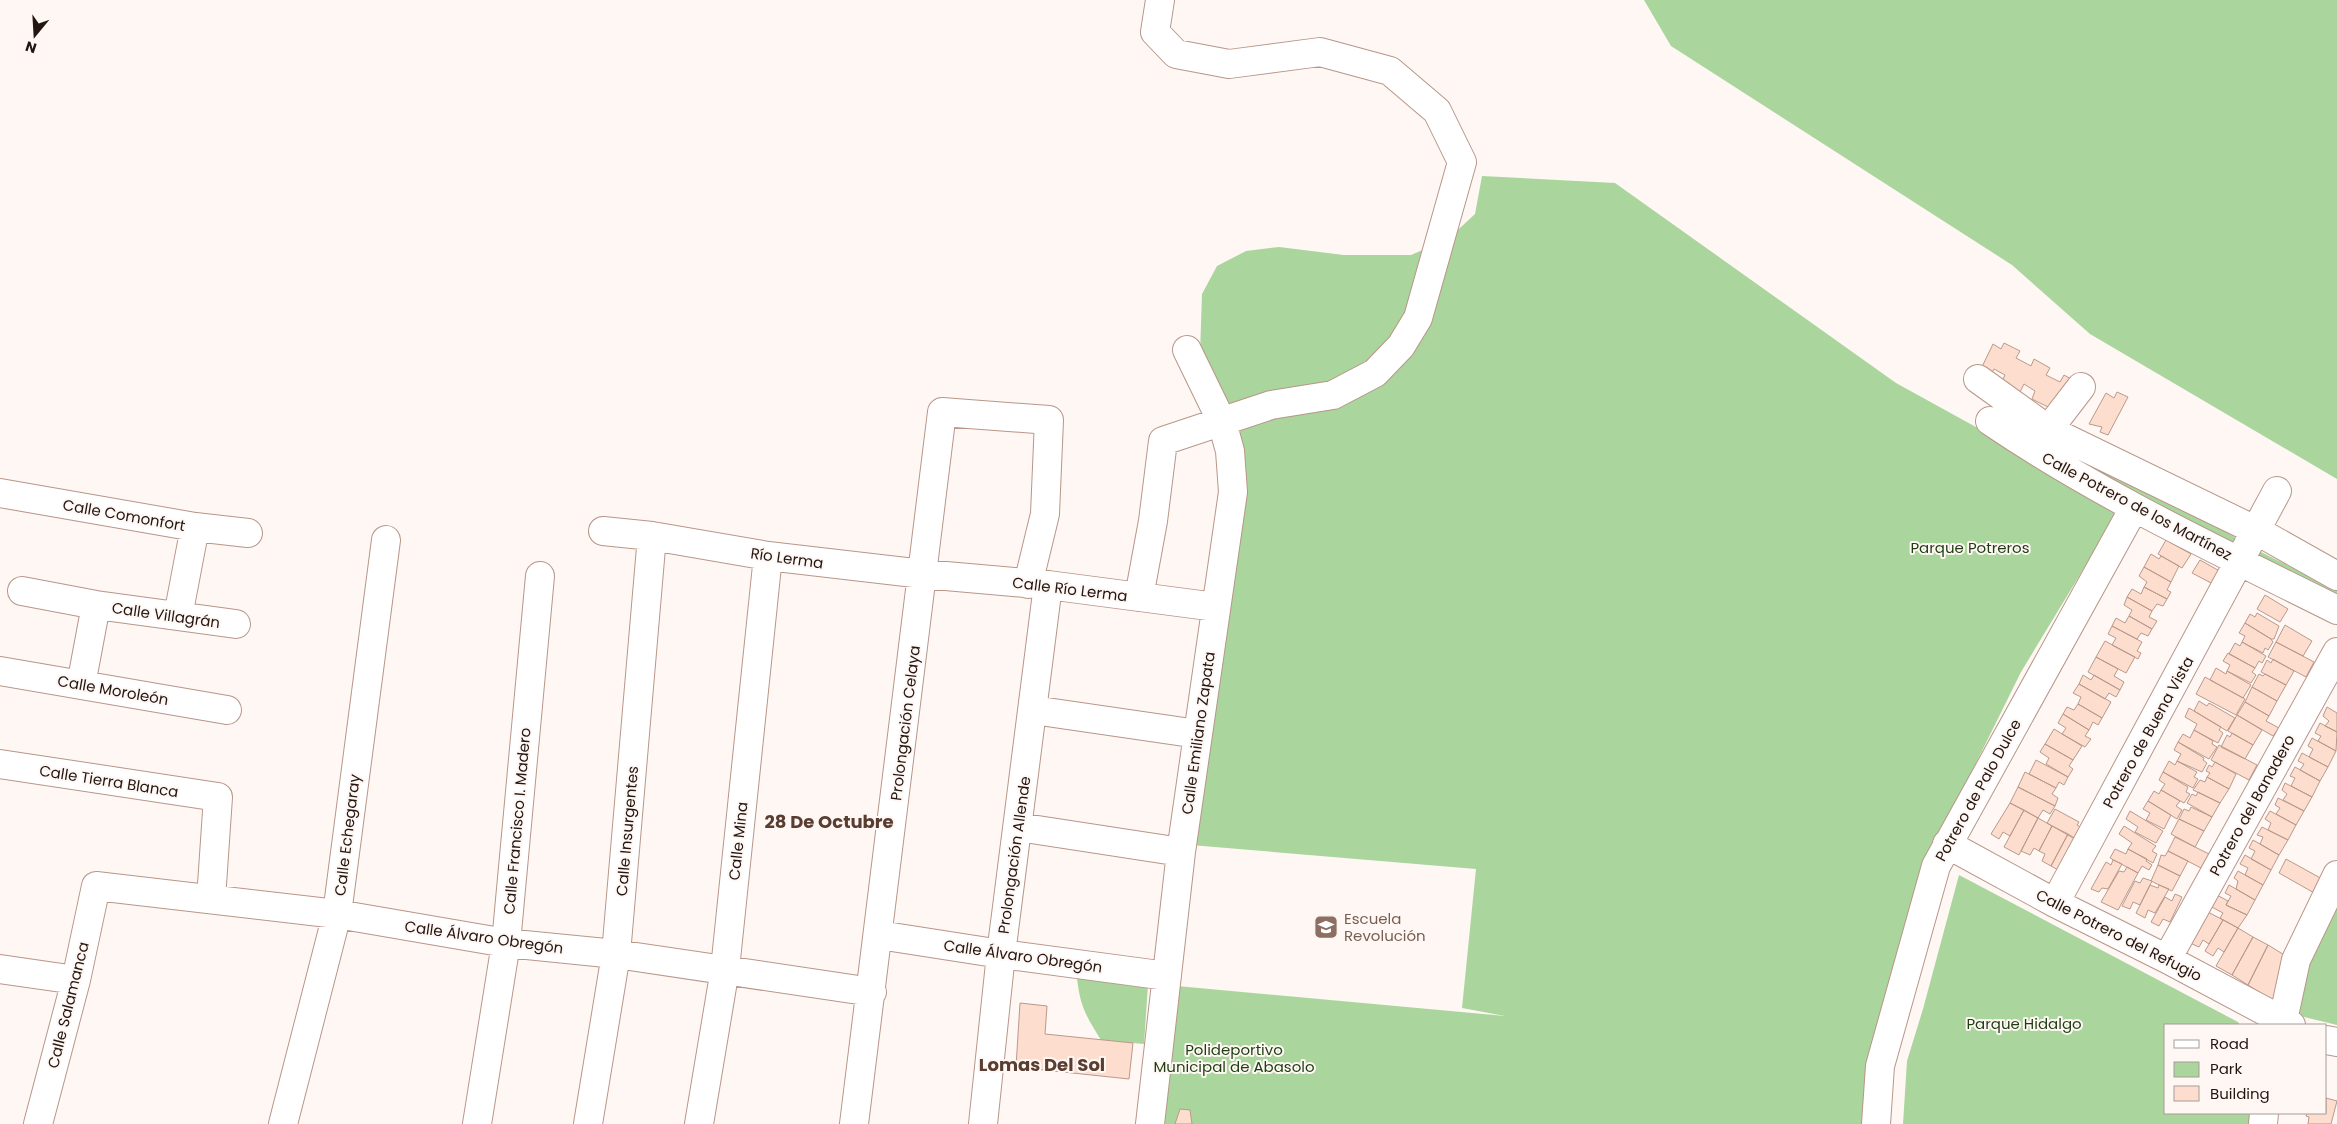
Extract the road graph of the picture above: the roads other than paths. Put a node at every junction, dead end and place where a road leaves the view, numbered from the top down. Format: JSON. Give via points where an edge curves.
{"nodes":[{"id":1,"x":1160,"y":0,"type":"edge"},
{"id":2,"x":1187,"y":350,"type":"dead end"},
{"id":3,"x":1978,"y":379,"type":"dead end"},
{"id":4,"x":2081,"y":387,"type":"dead end"},
{"id":5,"x":1990,"y":421,"type":"dead end"},
{"id":6,"x":1222,"y":422,"type":"junction"},
{"id":7,"x":2041,"y":440,"type":"junction"},
{"id":8,"x":2277,"y":491,"type":"dead end"},
{"id":9,"x":0,"y":493,"type":"edge"},
{"id":10,"x":2134,"y":508,"type":"junction"},
{"id":11,"x":1045,"y":514,"type":"joint"},
{"id":12,"x":195,"y":527,"type":"junction"},
{"id":13,"x":2257,"y":530,"type":"junction"},
{"id":14,"x":603,"y":531,"type":"dead end"},
{"id":15,"x":248,"y":532,"type":"dead end"},
{"id":16,"x":652,"y":536,"type":"junction"},
{"id":17,"x":386,"y":540,"type":"dead end"},
{"id":18,"x":768,"y":556,"type":"junction"},
{"id":19,"x":2241,"y":562,"type":"junction"},
{"id":20,"x":923,"y":574,"type":"junction"},
{"id":21,"x":540,"y":576,"type":"dead end"},
{"id":22,"x":2337,"y":576,"type":"edge"},
{"id":23,"x":1038,"y":585,"type":"junction"},
{"id":24,"x":22,"y":591,"type":"dead end"},
{"id":25,"x":1139,"y":597,"type":"junction"},
{"id":26,"x":96,"y":605,"type":"junction"},
{"id":27,"x":1216,"y":607,"type":"junction"},
{"id":28,"x":2337,"y":610,"type":"edge"},
{"id":29,"x":178,"y":616,"type":"junction"},
{"id":30,"x":236,"y":624,"type":"dead end"},
{"id":31,"x":2337,"y":652,"type":"edge"},
{"id":32,"x":0,"y":671,"type":"edge"},
{"id":33,"x":81,"y":685,"type":"junction"},
{"id":34,"x":227,"y":710,"type":"dead end"},
{"id":35,"x":1033,"y":710,"type":"junction"},
{"id":36,"x":1198,"y":734,"type":"junction"},
{"id":37,"x":0,"y":764,"type":"edge"},
{"id":38,"x":1018,"y":827,"type":"junction"},
{"id":39,"x":1947,"y":844,"type":"junction"},
{"id":40,"x":1181,"y":852,"type":"junction"},
{"id":41,"x":2337,"y":875,"type":"edge"},
{"id":42,"x":96,"y":886,"type":"joint"},
{"id":43,"x":211,"y":899,"type":"junction"},
{"id":44,"x":2055,"y":903,"type":"junction"},
{"id":45,"x":337,"y":914,"type":"junction"},
{"id":46,"x":879,"y":935,"type":"junction"},
{"id":47,"x":506,"y":942,"type":"junction"},
{"id":48,"x":616,"y":954,"type":"junction"},
{"id":49,"x":1001,"y":954,"type":"junction"},
{"id":50,"x":2167,"y":959,"type":"junction"},
{"id":51,"x":0,"y":969,"type":"edge"},
{"id":52,"x":725,"y":969,"type":"junction"},
{"id":53,"x":1167,"y":976,"type":"junction"},
{"id":54,"x":76,"y":980,"type":"junction"},
{"id":55,"x":872,"y":992,"type":"junction"},
{"id":56,"x":2285,"y":1024,"type":"edge"},
{"id":57,"x":38,"y":1124,"type":"edge"},
{"id":58,"x":283,"y":1124,"type":"edge"},
{"id":59,"x":477,"y":1124,"type":"edge"},
{"id":60,"x":588,"y":1124,"type":"edge"},
{"id":61,"x":699,"y":1124,"type":"edge"},
{"id":62,"x":854,"y":1124,"type":"edge"},
{"id":63,"x":983,"y":1124,"type":"edge"},
{"id":64,"x":1150,"y":1124,"type":"edge"},
{"id":65,"x":1876,"y":1124,"type":"edge"}],
"edges":[{"from":1,"to":6,"type":"street","via":[[1155,32],[1176,54],[1229,64],[1320,52],[1390,70],[1438,111],[1462,162],[1418,318],[1401,346],[1375,373],[1334,395],[1271,405]]},
{"from":2,"to":6,"type":"street","name":"Calle Emiliano Zapata"},
{"from":3,"to":7,"type":"street","name":"Calle Potrero de los Martínez"},
{"from":4,"to":7,"type":"street"},
{"from":5,"to":7,"type":"street","name":"Calle Potrero de los Martínez"},
{"from":6,"to":25,"type":"street","via":[[1163,441]]},
{"from":6,"to":27,"type":"street","name":"Calle Emiliano Zapata","via":[[1230,451],[1233,492]]},
{"from":7,"to":10,"type":"street","name":"Calle Potrero de los Martínez"},
{"from":7,"to":13,"type":"street","name":"Calle Potrero de los Martínez"},
{"from":8,"to":13,"type":"street"},
{"from":9,"to":12,"type":"street","name":"Calle Comonfort"},
{"from":10,"to":19,"type":"street","name":"Calle Potrero de los Martínez"},
{"from":10,"to":39,"type":"street","name":"Potrero de Palo Dulce"},
{"from":11,"to":20,"type":"street","name":"Prolongación Celaya","via":[[1049,420],[942,412]]},
{"from":11,"to":23,"type":"street","name":"Prolongación Allende"},
{"from":12,"to":15,"type":"street","name":"Calle Comonfort"},
{"from":12,"to":29,"type":"street"},
{"from":13,"to":19,"type":"street","name":"Calle Potrero de los Martínez"},
{"from":13,"to":22,"type":"street","name":"Calle Potrero de los Martínez"},
{"from":14,"to":16,"type":"street","name":"Río Lerma"},
{"from":16,"to":18,"type":"street","name":"Río Lerma"},
{"from":16,"to":48,"type":"street","name":"Calle Insurgentes"},
{"from":17,"to":45,"type":"street","name":"Calle Echegaray"},
{"from":18,"to":20,"type":"street","name":"Río Lerma"},
{"from":18,"to":52,"type":"street","name":"Calle Mina"},
{"from":19,"to":28,"type":"street","name":"Calle Potrero de los Martínez"},
{"from":19,"to":44,"type":"street","name":"Potrero de Buena Vista"},
{"from":20,"to":23,"type":"street","name":"Calle Río Lerma"},
{"from":20,"to":46,"type":"street","name":"Prolongación Celaya"},
{"from":21,"to":47,"type":"street","name":"Calle Francisco I. Madero"},
{"from":23,"to":25,"type":"street","name":"Calle Río Lerma"},
{"from":23,"to":35,"type":"street","name":"Prolongación Allende"},
{"from":24,"to":26,"type":"street","name":"Calle Villagrán"},
{"from":25,"to":27,"type":"street","name":"Calle Río Lerma"},
{"from":26,"to":29,"type":"street","name":"Calle Villagrán"},
{"from":26,"to":33,"type":"street"},
{"from":27,"to":36,"type":"street","name":"Calle Emiliano Zapata"},
{"from":29,"to":30,"type":"street","name":"Calle Villagrán"},
{"from":31,"to":50,"type":"street","name":"Potrero del Banadero"},
{"from":32,"to":33,"type":"street","name":"Calle Moroleón"},
{"from":33,"to":34,"type":"street","name":"Calle Moroleón"},
{"from":35,"to":36,"type":"street"},
{"from":35,"to":38,"type":"street","name":"Prolongación Allende"},
{"from":36,"to":40,"type":"street","name":"Calle Emiliano Zapata"},
{"from":37,"to":43,"type":"street","name":"Calle Tierra Blanca","via":[[218,797]]},
{"from":38,"to":40,"type":"street"},
{"from":38,"to":49,"type":"street","name":"Prolongación Allende"},
{"from":39,"to":44,"type":"street","name":"Calle Potrero del Refugio"},
{"from":39,"to":65,"type":"street","name":"Potrero de Palo Dulce","via":[[1936,866],[1880,1066]]},
{"from":40,"to":53,"type":"street","name":"Calle Emiliano Zapata"},
{"from":41,"to":56,"type":"street","via":[[2296,960]]},
{"from":42,"to":43,"type":"street","name":"Calle Álvaro Obregón"},
{"from":42,"to":54,"type":"street","name":"Calle Salamanca"},
{"from":43,"to":45,"type":"street","name":"Calle Álvaro Obregón"},
{"from":44,"to":50,"type":"street","name":"Calle Potrero del Refugio"},
{"from":45,"to":47,"type":"street","name":"Calle Álvaro Obregón"},
{"from":45,"to":58,"type":"street","name":"Calle Echegaray"},
{"from":46,"to":49,"type":"street","name":"Calle Álvaro Obregón"},
{"from":46,"to":55,"type":"street","name":"Prolongación Celaya"},
{"from":47,"to":48,"type":"street","name":"Calle Álvaro Obregón"},
{"from":47,"to":59,"type":"street","name":"Calle Francisco I. Madero"},
{"from":48,"to":52,"type":"street","name":"Calle Álvaro Obregón"},
{"from":48,"to":60,"type":"street","name":"Calle Insurgentes"},
{"from":49,"to":53,"type":"street","name":"Calle Álvaro Obregón"},
{"from":49,"to":63,"type":"street","name":"Prolongación Allende"},
{"from":50,"to":56,"type":"street","name":"Calle Potrero del Refugio"},
{"from":51,"to":54,"type":"street"},
{"from":52,"to":55,"type":"street","name":"Calle Álvaro Obregón"},
{"from":52,"to":61,"type":"street","name":"Calle Mina"},
{"from":53,"to":64,"type":"street","name":"Calle Emiliano Zapata"},
{"from":54,"to":57,"type":"street","name":"Calle Salamanca"},
{"from":55,"to":62,"type":"street","name":"Prolongación Celaya"}]}
